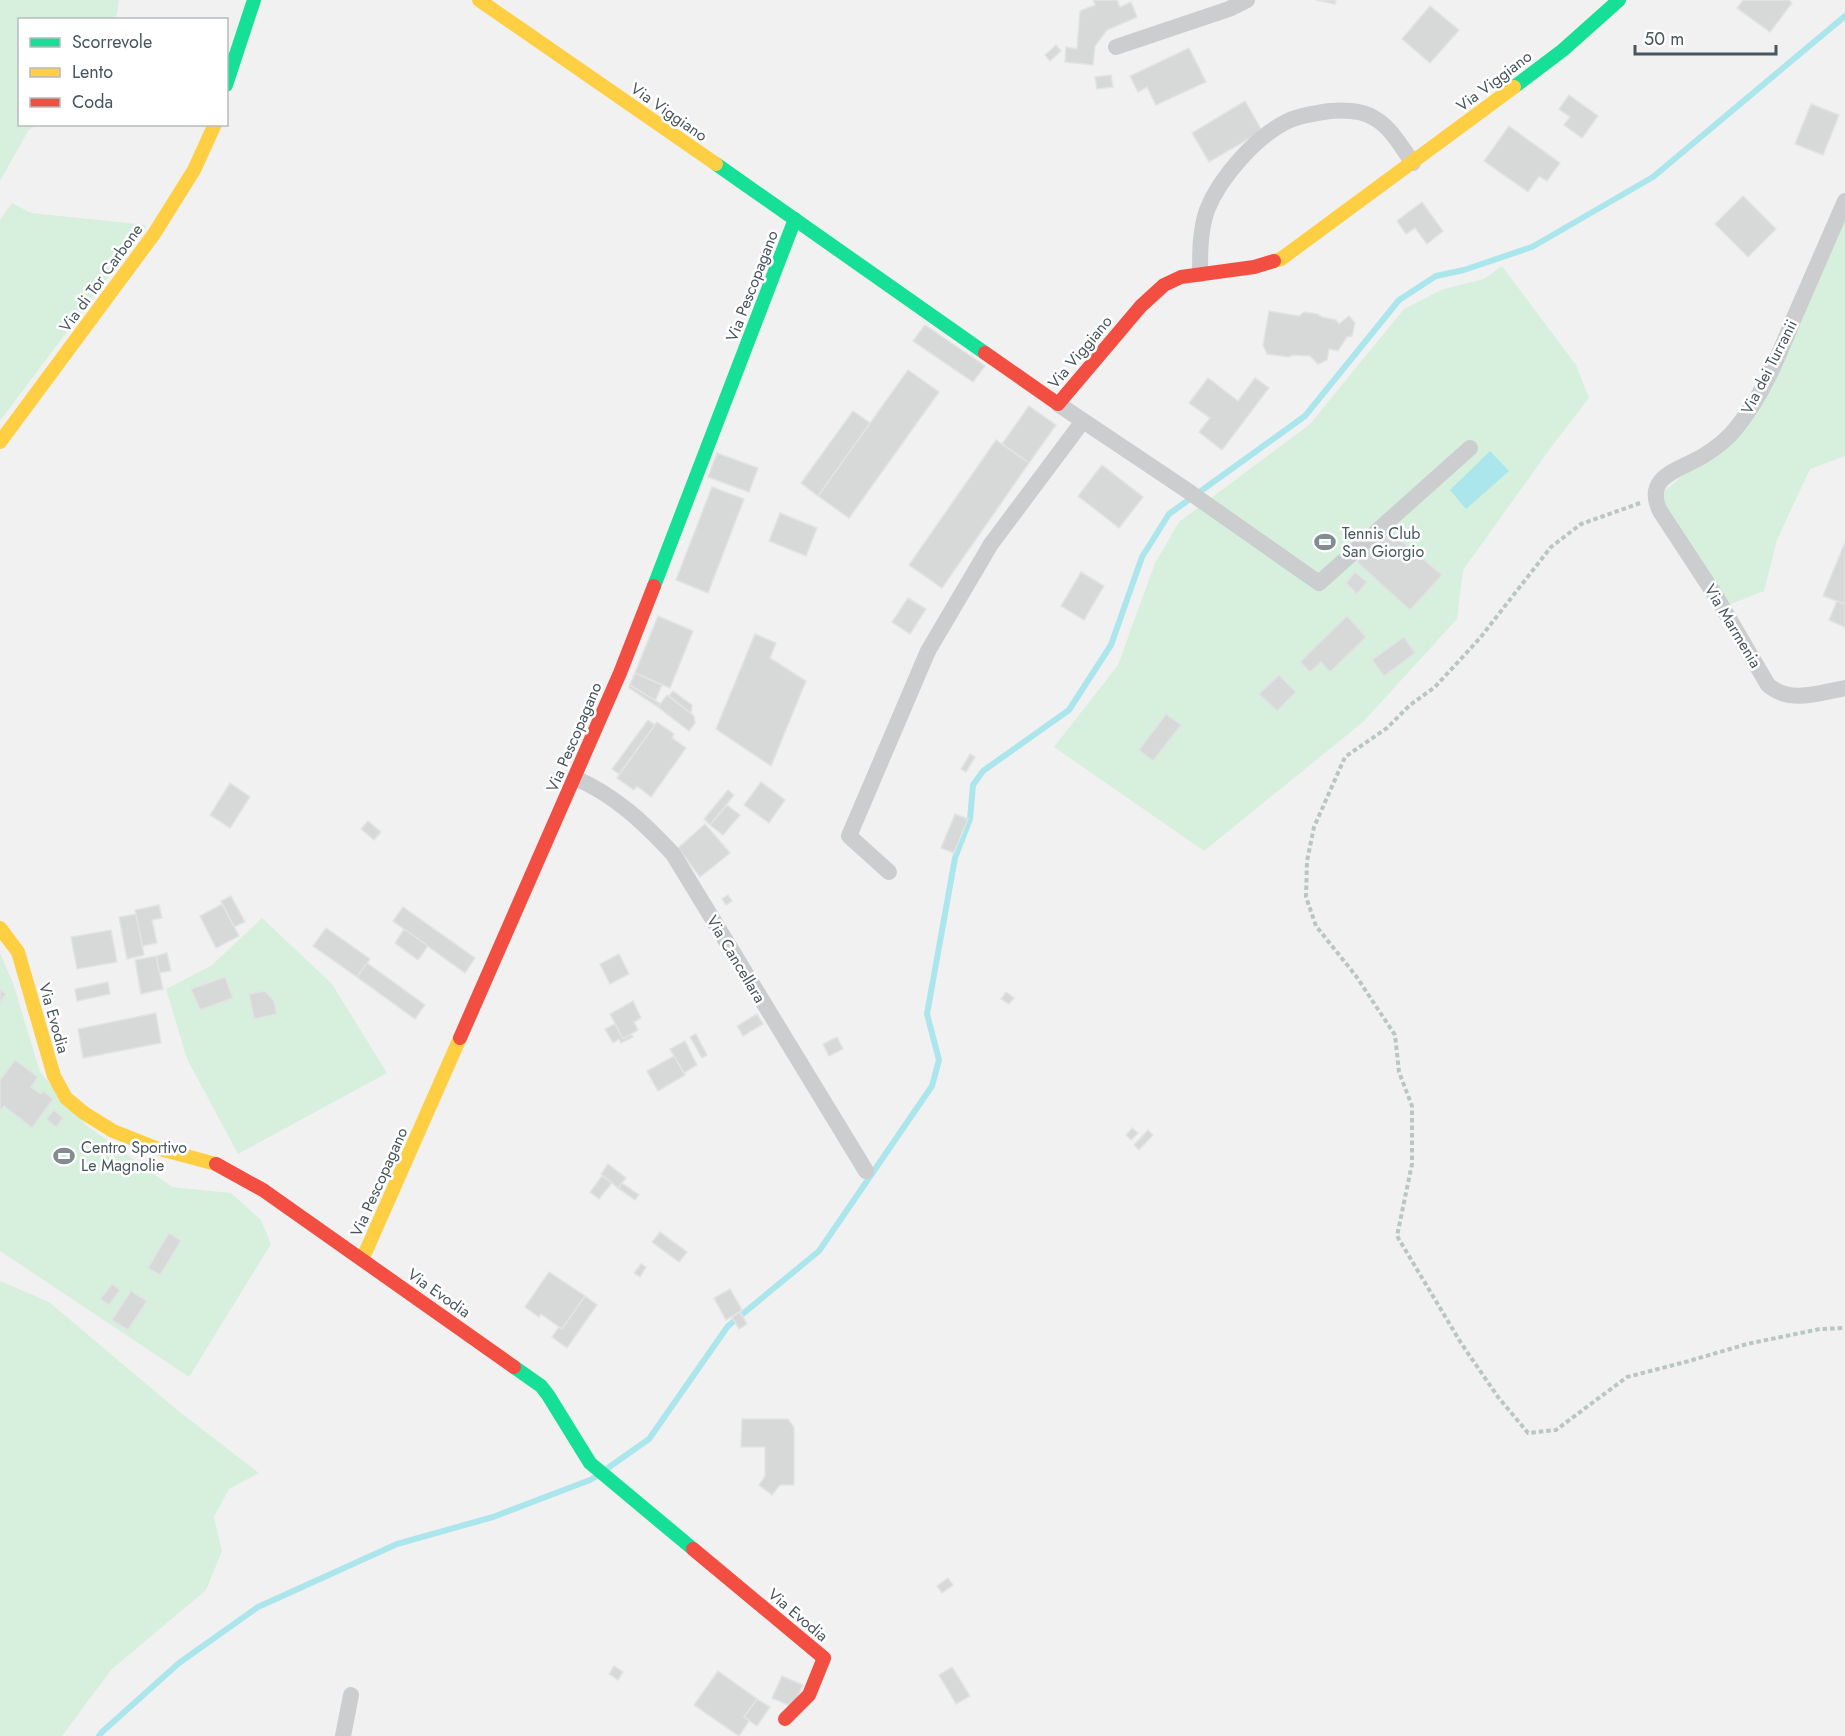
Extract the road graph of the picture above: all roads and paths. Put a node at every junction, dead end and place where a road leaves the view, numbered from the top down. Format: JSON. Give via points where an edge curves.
{"nodes":[{"id":1,"x":254,"y":0,"type":"edge"},
{"id":2,"x":479,"y":0,"type":"edge"},
{"id":3,"x":1247,"y":0,"type":"edge"},
{"id":4,"x":1619,"y":0,"type":"edge"},
{"id":5,"x":1116,"y":47,"type":"dead end"},
{"id":6,"x":228,"y":79,"type":"edge"},
{"id":7,"x":214,"y":126,"type":"edge"},
{"id":8,"x":1413,"y":163,"type":"junction"},
{"id":9,"x":1845,"y":201,"type":"edge"},
{"id":10,"x":795,"y":219,"type":"junction"},
{"id":11,"x":1200,"y":274,"type":"junction"},
{"id":12,"x":1058,"y":404,"type":"junction"},
{"id":13,"x":1083,"y":421,"type":"junction"},
{"id":14,"x":0,"y":442,"type":"edge"},
{"id":15,"x":1470,"y":448,"type":"dead end"},
{"id":16,"x":1655,"y":499,"type":"junction"},
{"id":17,"x":1845,"y":688,"type":"edge"},
{"id":18,"x":575,"y":778,"type":"junction"},
{"id":19,"x":889,"y":872,"type":"dead end"},
{"id":20,"x":0,"y":928,"type":"edge"},
{"id":21,"x":866,"y":1171,"type":"dead end"},
{"id":22,"x":362,"y":1260,"type":"junction"},
{"id":23,"x":1845,"y":1328,"type":"edge"},
{"id":24,"x":351,"y":1695,"type":"dead end"},
{"id":25,"x":785,"y":1719,"type":"dead end"},
{"id":26,"x":343,"y":1736,"type":"edge"}],
"edges":[{"from":1,"to":6,"type":"street"},
{"from":2,"to":10,"type":"street","name":"Via Viggiano"},
{"from":3,"to":5,"type":"street"},
{"from":4,"to":8,"type":"street","name":"Via Viggiano","via":[[1563,50]]},
{"from":7,"to":14,"type":"street","name":"Via di Tor Carbone","via":[[196,170],[162,224]]},
{"from":8,"to":11,"type":"street","name":"Via Viggiano","via":[[1281,259]]},
{"from":8,"to":11,"type":"street","via":[[1387,128],[1367,115],[1335,111],[1306,115],[1282,124],[1248,152],[1214,198],[1202,233]]},
{"from":9,"to":16,"type":"street","name":"Via dei Turranii","via":[[1777,357],[1744,418],[1711,451],[1665,476]]},
{"from":10,"to":12,"type":"street","name":"Via Viggiano"},
{"from":10,"to":18,"type":"street","name":"Via Pescopagano","via":[[620,673]]},
{"from":11,"to":12,"type":"street","name":"Via Viggiano","via":[[1173,279],[1156,291]]},
{"from":12,"to":13,"type":"street"},
{"from":13,"to":15,"type":"street","via":[[1319,583]]},
{"from":13,"to":19,"type":"street","via":[[992,544],[924,662],[849,836]]},
{"from":16,"to":17,"type":"street","name":"Via Marmenia","via":[[1768,685],[1780,694],[1795,696]]},
{"from":16,"to":23,"type":"path","via":[[1581,524],[1551,547],[1480,638],[1435,687],[1345,757],[1314,827],[1307,861],[1306,897],[1316,926],[1340,954],[1395,1035],[1399,1072],[1412,1106],[1412,1164],[1397,1236],[1461,1343],[1528,1433],[1556,1430],[1627,1377],[1747,1344],[1820,1329]]},
{"from":18,"to":21,"type":"street","name":"Via Cancellara","via":[[607,794],[643,822],[673,854]]},
{"from":18,"to":22,"type":"street","name":"Via Pescopagano"},
{"from":20,"to":22,"type":"street","name":"Via Evodia","via":[[18,952],[54,1076],[66,1098],[113,1131],[156,1148],[222,1166]]},
{"from":22,"to":25,"type":"street","name":"Via Evodia","via":[[541,1386],[552,1397],[590,1463],[824,1658],[808,1695]]},
{"from":24,"to":26,"type":"street"}]}
